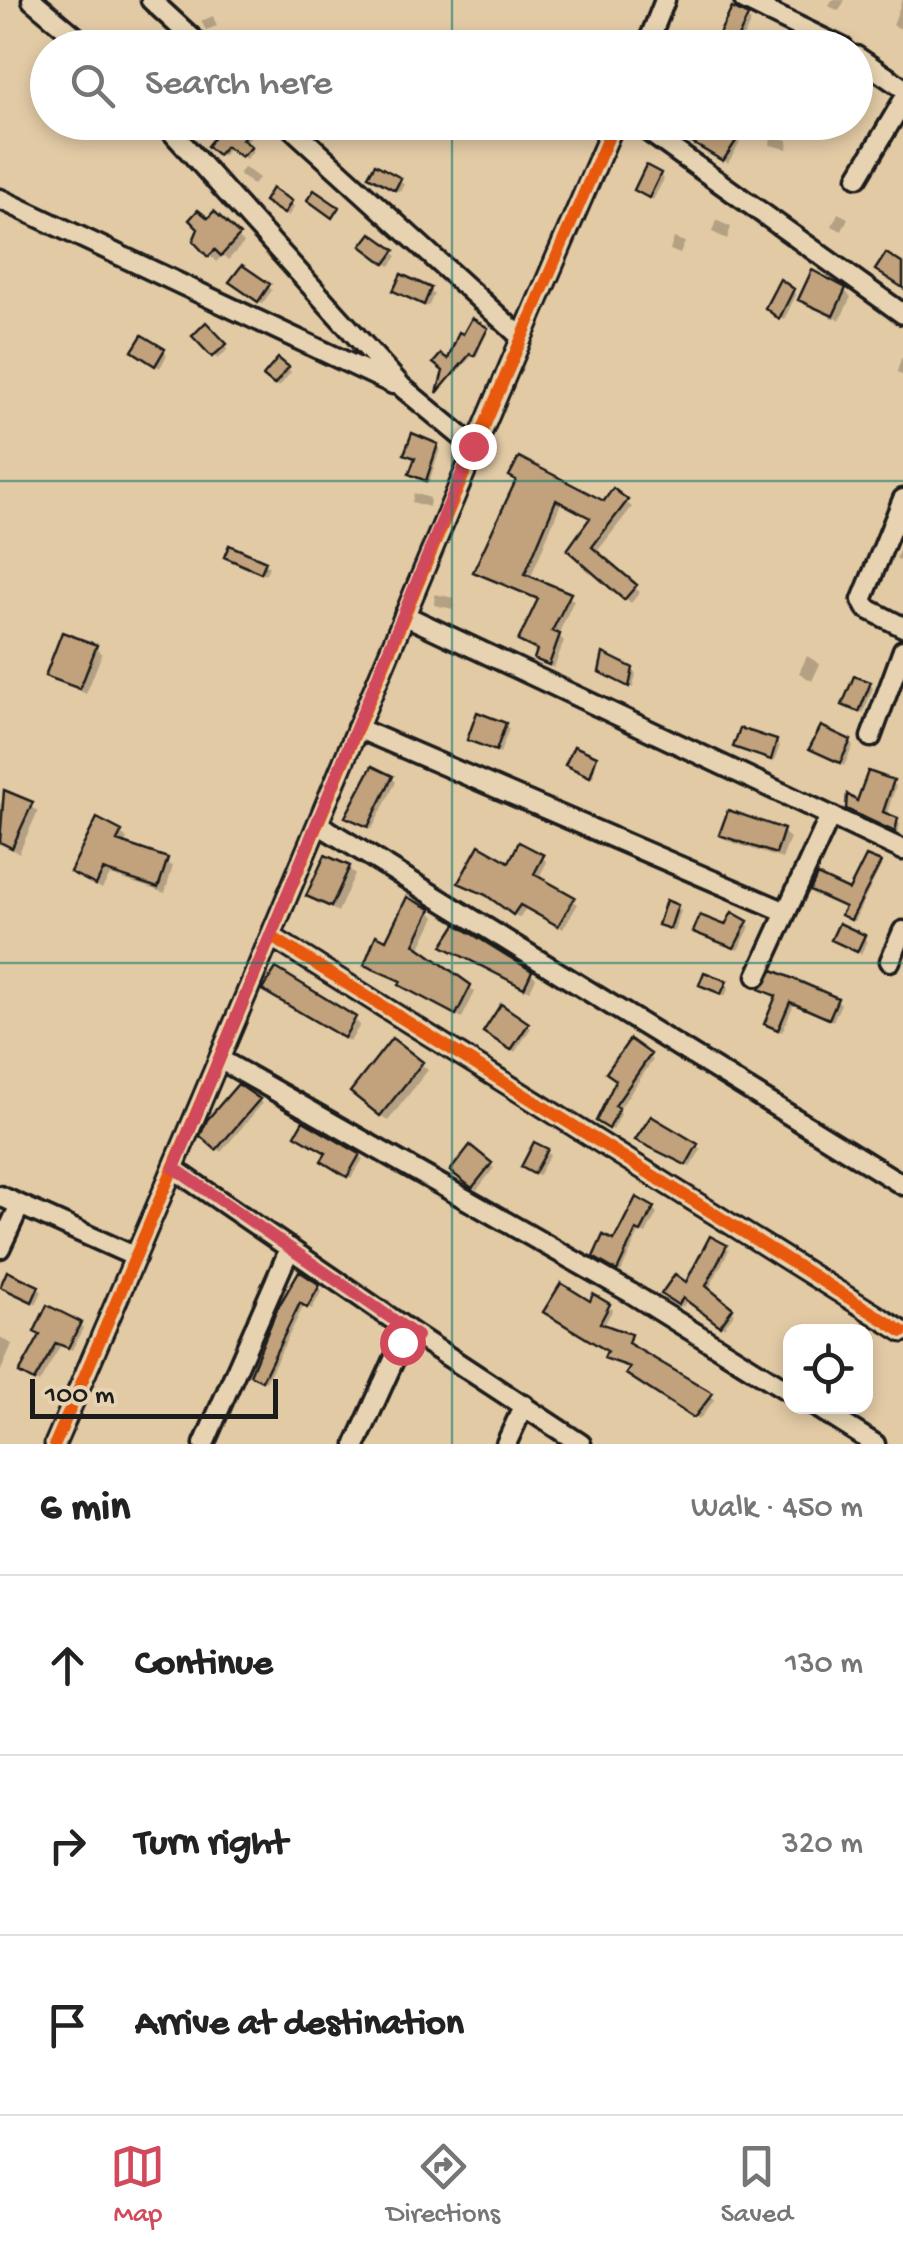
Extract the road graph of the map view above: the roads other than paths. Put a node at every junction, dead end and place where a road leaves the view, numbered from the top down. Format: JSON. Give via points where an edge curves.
{"nodes":[{"id":1,"x":32,"y":0,"type":"edge"},
{"id":2,"x":151,"y":0,"type":"edge"},
{"id":3,"x":665,"y":0,"type":"edge"},
{"id":4,"x":744,"y":0,"type":"edge"},
{"id":5,"x":68,"y":30,"type":"edge"},
{"id":6,"x":184,"y":30,"type":"edge"},
{"id":7,"x":653,"y":30,"type":"edge"},
{"id":8,"x":806,"y":30,"type":"edge"},
{"id":9,"x":873,"y":68,"type":"edge"},
{"id":10,"x":903,"y":88,"type":"edge"},
{"id":11,"x":903,"y":101,"type":"edge"},
{"id":12,"x":179,"y":140,"type":"edge"},
{"id":13,"x":305,"y":140,"type":"edge"},
{"id":14,"x":607,"y":140,"type":"edge"},
{"id":15,"x":660,"y":140,"type":"edge"},
{"id":16,"x":858,"y":176,"type":"dead end"},
{"id":17,"x":0,"y":200,"type":"edge"},
{"id":18,"x":903,"y":314,"type":"edge"},
{"id":19,"x":521,"y":337,"type":"junction"},
{"id":20,"x":403,"y":388,"type":"junction"},
{"id":21,"x":473,"y":446,"type":"junction"},
{"id":22,"x":903,"y":500,"type":"edge"},
{"id":23,"x":404,"y":615,"type":"junction"},
{"id":24,"x":903,"y":628,"type":"edge"},
{"id":25,"x":903,"y":650,"type":"edge"},
{"id":26,"x":357,"y":728,"type":"junction"},
{"id":27,"x":871,"y":737,"type":"dead end"},
{"id":28,"x":830,"y":816,"type":"junction"},
{"id":29,"x":318,"y":824,"type":"junction"},
{"id":30,"x":903,"y":850,"type":"edge"},
{"id":31,"x":786,"y":912,"type":"junction"},
{"id":32,"x":903,"y":931,"type":"edge"},
{"id":33,"x":272,"y":936,"type":"junction"},
{"id":34,"x":890,"y":960,"type":"dead end"},
{"id":35,"x":758,"y":976,"type":"dead end"},
{"id":36,"x":221,"y":1060,"type":"junction"},
{"id":37,"x":174,"y":1168,"type":"junction"},
{"id":38,"x":903,"y":1185,"type":"edge"},
{"id":39,"x":0,"y":1196,"type":"edge"},
{"id":40,"x":20,"y":1205,"type":"junction"},
{"id":41,"x":0,"y":1248,"type":"edge"},
{"id":42,"x":290,"y":1248,"type":"junction"},
{"id":43,"x":136,"y":1257,"type":"junction"},
{"id":44,"x":903,"y":1332,"type":"edge"},
{"id":45,"x":417,"y":1336,"type":"junction"},
{"id":46,"x":783,"y":1388,"type":"edge"},
{"id":47,"x":524,"y":1406,"type":"junction"},
{"id":48,"x":828,"y":1414,"type":"edge"},
{"id":49,"x":55,"y":1444,"type":"edge"},
{"id":50,"x":204,"y":1444,"type":"edge"},
{"id":51,"x":356,"y":1444,"type":"edge"},
{"id":52,"x":506,"y":1444,"type":"edge"},
{"id":53,"x":581,"y":1444,"type":"edge"},
{"id":54,"x":875,"y":1444,"type":"edge"}],
"edges":[{"from":1,"to":5,"type":"street"},
{"from":2,"to":6,"type":"street"},
{"from":3,"to":7,"type":"street"},
{"from":4,"to":8,"type":"street"},
{"from":9,"to":10,"type":"street"},
{"from":11,"to":16,"type":"street"},
{"from":12,"to":20,"type":"street"},
{"from":13,"to":19,"type":"street"},
{"from":14,"to":19,"type":"street"},
{"from":15,"to":18,"type":"street"},
{"from":17,"to":20,"type":"street"},
{"from":19,"to":21,"type":"street"},
{"from":20,"to":21,"type":"street"},
{"from":21,"to":23,"type":"street"},
{"from":22,"to":24,"type":"street","via":[[862,600]]},
{"from":23,"to":26,"type":"street"},
{"from":23,"to":28,"type":"street"},
{"from":25,"to":27,"type":"street"},
{"from":26,"to":29,"type":"street"},
{"from":26,"to":31,"type":"street"},
{"from":28,"to":30,"type":"street"},
{"from":28,"to":31,"type":"street"},
{"from":29,"to":33,"type":"street"},
{"from":29,"to":38,"type":"street"},
{"from":31,"to":35,"type":"street"},
{"from":32,"to":34,"type":"street"},
{"from":33,"to":36,"type":"street"},
{"from":33,"to":44,"type":"street"},
{"from":36,"to":37,"type":"street"},
{"from":36,"to":46,"type":"street","via":[[631,1292]]},
{"from":37,"to":42,"type":"street"},
{"from":37,"to":43,"type":"street"},
{"from":39,"to":40,"type":"street"},
{"from":40,"to":41,"type":"street"},
{"from":40,"to":43,"type":"street"},
{"from":42,"to":45,"type":"street"},
{"from":42,"to":50,"type":"street"},
{"from":43,"to":49,"type":"street"},
{"from":45,"to":47,"type":"street"},
{"from":45,"to":51,"type":"street","via":[[402,1342]]},
{"from":47,"to":52,"type":"street"},
{"from":47,"to":53,"type":"street"},
{"from":48,"to":54,"type":"street"}]}
